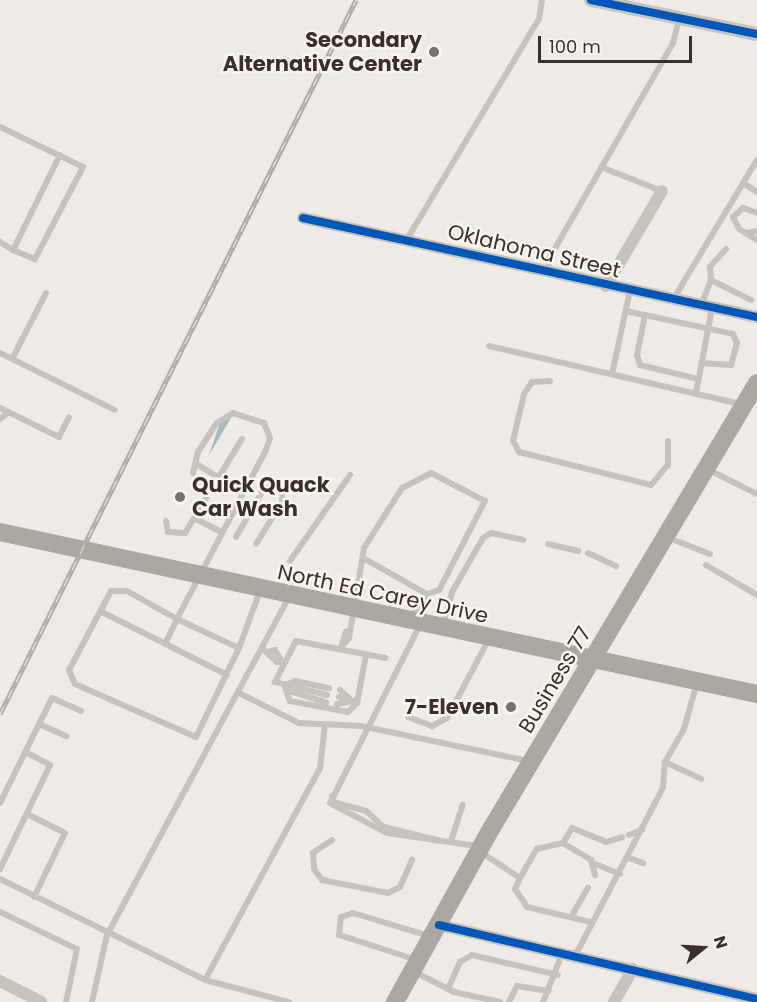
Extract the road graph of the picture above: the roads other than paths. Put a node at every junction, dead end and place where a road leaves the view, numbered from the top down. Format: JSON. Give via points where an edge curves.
{"nodes":[{"id":1,"x":542,"y":0,"type":"edge"},
{"id":2,"x":591,"y":0,"type":"edge"},
{"id":3,"x":679,"y":18,"type":"junction"},
{"id":4,"x":757,"y":34,"type":"edge"},
{"id":5,"x":0,"y":127,"type":"edge"},
{"id":6,"x":60,"y":155,"type":"junction"},
{"id":7,"x":757,"y":160,"type":"edge"},
{"id":8,"x":601,"y":167,"type":"junction"},
{"id":9,"x":743,"y":183,"type":"junction"},
{"id":10,"x":662,"y":191,"type":"joint"},
{"id":11,"x":757,"y":192,"type":"edge"},
{"id":12,"x":757,"y":213,"type":"edge"},
{"id":13,"x":303,"y":218,"type":"dead end"},
{"id":14,"x":757,"y":231,"type":"edge"},
{"id":15,"x":745,"y":233,"type":"junction"},
{"id":16,"x":757,"y":240,"type":"edge"},
{"id":17,"x":406,"y":241,"type":"junction"},
{"id":18,"x":0,"y":242,"type":"edge"},
{"id":19,"x":726,"y":249,"type":"dead end"},
{"id":20,"x":13,"y":250,"type":"junction"},
{"id":21,"x":548,"y":272,"type":"junction"},
{"id":22,"x":711,"y":280,"type":"junction"},
{"id":23,"x":606,"y":286,"type":"junction"},
{"id":24,"x":630,"y":291,"type":"junction"},
{"id":25,"x":46,"y":293,"type":"dead end"},
{"id":26,"x":673,"y":300,"type":"junction"},
{"id":27,"x":751,"y":300,"type":"dead end"},
{"id":28,"x":706,"y":307,"type":"junction"},
{"id":29,"x":626,"y":310,"type":"junction"},
{"id":30,"x":645,"y":315,"type":"junction"},
{"id":31,"x":757,"y":317,"type":"edge"},
{"id":32,"x":708,"y":328,"type":"junction"},
{"id":33,"x":489,"y":346,"type":"dead end"},
{"id":34,"x":0,"y":353,"type":"edge"},
{"id":35,"x":12,"y":359,"type":"junction"},
{"id":36,"x":701,"y":363,"type":"junction"},
{"id":37,"x":612,"y":374,"type":"junction"},
{"id":38,"x":698,"y":379,"type":"junction"},
{"id":39,"x":550,"y":381,"type":"dead end"},
{"id":40,"x":757,"y":383,"type":"edge"},
{"id":41,"x":696,"y":393,"type":"junction"},
{"id":42,"x":744,"y":404,"type":"junction"},
{"id":43,"x":0,"y":408,"type":"edge"},
{"id":44,"x":115,"y":410,"type":"dead end"},
{"id":45,"x":9,"y":412,"type":"junction"},
{"id":46,"x":69,"y":417,"type":"dead end"},
{"id":47,"x":0,"y":419,"type":"edge"},
{"id":48,"x":242,"y":439,"type":"dead end"},
{"id":49,"x":668,"y":441,"type":"dead end"},
{"id":50,"x":198,"y":465,"type":"junction"},
{"id":51,"x":706,"y":468,"type":"junction"},
{"id":52,"x":193,"y":473,"type":"dead end"},
{"id":53,"x":350,"y":475,"type":"dead end"},
{"id":54,"x":220,"y":478,"type":"junction"},
{"id":55,"x":757,"y":494,"type":"edge"},
{"id":56,"x":195,"y":519,"type":"junction"},
{"id":57,"x":166,"y":521,"type":"dead end"},
{"id":58,"x":220,"y":531,"type":"junction"},
{"id":59,"x":0,"y":532,"type":"edge"},
{"id":60,"x":236,"y":537,"type":"dead end"},
{"id":61,"x":666,"y":537,"type":"junction"},
{"id":62,"x":524,"y":540,"type":"dead end"},
{"id":63,"x":256,"y":544,"type":"dead end"},
{"id":64,"x":548,"y":544,"type":"dead end"},
{"id":65,"x":578,"y":551,"type":"dead end"},
{"id":66,"x":588,"y":553,"type":"dead end"},
{"id":67,"x":710,"y":554,"type":"dead end"},
{"id":68,"x":363,"y":558,"type":"junction"},
{"id":69,"x":290,"y":561,"type":"dead end"},
{"id":70,"x":706,"y":565,"type":"dead end"},
{"id":71,"x":616,"y":566,"type":"dead end"},
{"id":72,"x":196,"y":577,"type":"junction"},
{"id":73,"x":260,"y":591,"type":"junction"},
{"id":74,"x":427,"y":594,"type":"junction"},
{"id":75,"x":757,"y":596,"type":"edge"},
{"id":76,"x":289,"y":597,"type":"junction"},
{"id":77,"x":350,"y":610,"type":"junction"},
{"id":78,"x":100,"y":611,"type":"junction"},
{"id":79,"x":177,"y":619,"type":"junction"},
{"id":80,"x":414,"y":623,"type":"junction"},
{"id":81,"x":442,"y":629,"type":"junction"},
{"id":82,"x":489,"y":639,"type":"junction"},
{"id":83,"x":165,"y":644,"type":"junction"},
{"id":84,"x":239,"y":648,"type":"junction"},
{"id":85,"x":341,"y":648,"type":"junction"},
{"id":86,"x":266,"y":651,"type":"junction"},
{"id":87,"x":366,"y":655,"type":"junction"},
{"id":88,"x":385,"y":658,"type":"dead end"},
{"id":89,"x":283,"y":661,"type":"junction"},
{"id":90,"x":593,"y":661,"type":"junction"},
{"id":91,"x":227,"y":675,"type":"junction"},
{"id":92,"x":698,"y":683,"type":"junction"},
{"id":93,"x":285,"y":685,"type":"junction"},
{"id":94,"x":241,"y":694,"type":"junction"},
{"id":95,"x":757,"y":694,"type":"edge"},
{"id":96,"x":327,"y":695,"type":"dead end"},
{"id":97,"x":349,"y":699,"type":"junction"},
{"id":98,"x":357,"y":700,"type":"junction"},
{"id":99,"x":81,"y":711,"type":"dead end"},
{"id":100,"x":408,"y":717,"type":"dead end"},
{"id":101,"x":39,"y":724,"type":"junction"},
{"id":102,"x":325,"y":725,"type":"junction"},
{"id":103,"x":368,"y":728,"type":"junction"},
{"id":104,"x":66,"y":736,"type":"dead end"},
{"id":105,"x":26,"y":752,"type":"junction"},
{"id":106,"x":531,"y":762,"type":"junction"},
{"id":107,"x":666,"y":762,"type":"junction"},
{"id":108,"x":701,"y":779,"type":"dead end"},
{"id":109,"x":0,"y":803,"type":"edge"},
{"id":110,"x":463,"y":805,"type":"dead end"},
{"id":111,"x":27,"y":814,"type":"junction"},
{"id":112,"x":642,"y":830,"type":"junction"},
{"id":113,"x":332,"y":840,"type":"dead end"},
{"id":114,"x":451,"y":841,"type":"junction"},
{"id":115,"x":563,"y":843,"type":"junction"},
{"id":116,"x":480,"y":849,"type":"junction"},
{"id":117,"x":629,"y":858,"type":"junction"},
{"id":118,"x":412,"y":860,"type":"dead end"},
{"id":119,"x":592,"y":862,"type":"junction"},
{"id":120,"x":643,"y":863,"type":"dead end"},
{"id":121,"x":0,"y":869,"type":"edge"},
{"id":122,"x":620,"y":873,"type":"junction"},
{"id":123,"x":595,"y":875,"type":"dead end"},
{"id":124,"x":520,"y":878,"type":"junction"},
{"id":125,"x":0,"y":879,"type":"edge"},
{"id":126,"x":588,"y":888,"type":"dead end"},
{"id":127,"x":34,"y":897,"type":"junction"},
{"id":128,"x":0,"y":912,"type":"edge"},
{"id":129,"x":571,"y":917,"type":"junction"},
{"id":130,"x":591,"y":922,"type":"junction"},
{"id":131,"x":436,"y":931,"type":"junction"},
{"id":132,"x":107,"y":934,"type":"junction"},
{"id":133,"x":562,"y":954,"type":"junction"},
{"id":134,"x":575,"y":956,"type":"junction"},
{"id":135,"x":415,"y":966,"type":"junction"},
{"id":136,"x":633,"y":969,"type":"junction"},
{"id":137,"x":558,"y":975,"type":"junction"},
{"id":138,"x":205,"y":980,"type":"junction"},
{"id":139,"x":0,"y":981,"type":"edge"},
{"id":140,"x":448,"y":989,"type":"junction"},
{"id":141,"x":549,"y":992,"type":"junction"},
{"id":142,"x":757,"y":999,"type":"edge"},
{"id":143,"x":41,"y":1002,"type":"edge"},
{"id":144,"x":66,"y":1002,"type":"edge"},
{"id":145,"x":92,"y":1002,"type":"edge"},
{"id":146,"x":289,"y":1002,"type":"edge"},
{"id":147,"x":395,"y":1002,"type":"edge"},
{"id":148,"x":500,"y":1002,"type":"edge"},
{"id":149,"x":509,"y":1002,"type":"edge"},
{"id":150,"x":543,"y":1002,"type":"edge"},
{"id":151,"x":614,"y":1002,"type":"edge"}],
"edges":[{"from":1,"to":17,"type":"lane","via":[[539,19]]},
{"from":2,"to":3,"type":"street"},
{"from":3,"to":4,"type":"street"},
{"from":3,"to":8,"type":"lane","via":[[673,43]]},
{"from":5,"to":6,"type":"lane"},
{"from":6,"to":20,"type":"lane"},
{"from":6,"to":20,"type":"lane","via":[[83,167],[35,259]]},
{"from":7,"to":9,"type":"lane"},
{"from":8,"to":10,"type":"lane"},
{"from":8,"to":21,"type":"lane","via":[[550,257]]},
{"from":9,"to":11,"type":"lane"},
{"from":9,"to":26,"type":"lane"},
{"from":10,"to":23,"type":"street"},
{"from":12,"to":15,"type":"lane","via":[[737,210],[734,224]]},
{"from":13,"to":17,"type":"street","name":"Oklahoma Street"},
{"from":14,"to":15,"type":"lane"},
{"from":15,"to":16,"type":"lane"},
{"from":17,"to":21,"type":"street","name":"Oklahoma Street"},
{"from":18,"to":20,"type":"lane"},
{"from":19,"to":22,"type":"lane","via":[[710,267]]},
{"from":21,"to":23,"type":"street","name":"Oklahoma Street"},
{"from":22,"to":27,"type":"lane"},
{"from":22,"to":28,"type":"lane"},
{"from":23,"to":24,"type":"street","name":"Oklahoma Street"},
{"from":24,"to":26,"type":"street","name":"Oklahoma Street"},
{"from":24,"to":29,"type":"lane"},
{"from":25,"to":35,"type":"lane"},
{"from":26,"to":28,"type":"street","name":"Oklahoma Street"},
{"from":28,"to":31,"type":"street","name":"Oklahoma Street"},
{"from":28,"to":32,"type":"lane"},
{"from":29,"to":30,"type":"lane"},
{"from":29,"to":37,"type":"lane"},
{"from":30,"to":32,"type":"lane"},
{"from":30,"to":38,"type":"lane","via":[[637,355],[640,364]]},
{"from":32,"to":36,"type":"lane"},
{"from":32,"to":36,"type":"lane","via":[[733,333],[734,361],[726,366]]},
{"from":33,"to":37,"type":"lane"},
{"from":34,"to":35,"type":"lane"},
{"from":35,"to":44,"type":"lane"},
{"from":36,"to":38,"type":"lane"},
{"from":37,"to":41,"type":"lane"},
{"from":38,"to":41,"type":"lane"},
{"from":39,"to":49,"type":"lane","via":[[532,382],[524,393],[513,441],[519,452],[651,485],[668,465]]},
{"from":40,"to":42,"type":"main road","name":"Business 77"},
{"from":41,"to":42,"type":"lane"},
{"from":42,"to":51,"type":"main road","name":"Business 77"},
{"from":43,"to":45,"type":"lane"},
{"from":45,"to":46,"type":"lane","via":[[59,437]]},
{"from":45,"to":47,"type":"lane"},
{"from":48,"to":54,"type":"lane"},
{"from":50,"to":52,"type":"lane"},
{"from":50,"to":54,"type":"lane"},
{"from":50,"to":58,"type":"lane","via":[[198,452],[217,423],[233,413],[264,423],[270,438],[266,450]]},
{"from":51,"to":55,"type":"lane"},
{"from":51,"to":61,"type":"main road","name":"Business 77"},
{"from":53,"to":69,"type":"lane"},
{"from":54,"to":56,"type":"lane"},
{"from":56,"to":57,"type":"lane","via":[[176,536],[165,528]]},
{"from":56,"to":58,"type":"lane"},
{"from":58,"to":72,"type":"lane"},
{"from":59,"to":72,"type":"main road","name":"North Ed Carey Drive"},
{"from":60,"to":63,"type":"lane","via":[[262,492],[273,485],[282,490],[282,502]]},
{"from":61,"to":67,"type":"lane"},
{"from":61,"to":90,"type":"main road","name":"Business 77"},
{"from":62,"to":81,"type":"lane","via":[[491,533],[483,538],[452,592]]},
{"from":64,"to":65,"type":"lane"},
{"from":66,"to":71,"type":"lane"},
{"from":68,"to":74,"type":"lane"},
{"from":68,"to":74,"type":"lane","via":[[402,488],[416,477],[441,476],[485,501],[439,590]]},
{"from":68,"to":77,"type":"lane"},
{"from":70,"to":75,"type":"lane"},
{"from":72,"to":73,"type":"main road","name":"North Ed Carey Drive"},
{"from":72,"to":79,"type":"lane"},
{"from":73,"to":76,"type":"main road","name":"North Ed Carey Drive"},
{"from":73,"to":84,"type":"lane"},
{"from":74,"to":80,"type":"lane"},
{"from":76,"to":77,"type":"main road","name":"North Ed Carey Drive"},
{"from":76,"to":86,"type":"lane"},
{"from":77,"to":80,"type":"main road","name":"North Ed Carey Drive"},
{"from":77,"to":85,"type":"lane"},
{"from":78,"to":79,"type":"lane","via":[[111,591],[127,591]]},
{"from":78,"to":83,"type":"lane"},
{"from":78,"to":91,"type":"lane","via":[[69,670],[75,684],[196,737]]},
{"from":79,"to":83,"type":"lane"},
{"from":79,"to":84,"type":"lane"},
{"from":80,"to":81,"type":"main road","name":"North Ed Carey Drive"},
{"from":80,"to":103,"type":"lane"},
{"from":81,"to":82,"type":"main road","name":"North Ed Carey Drive"},
{"from":82,"to":90,"type":"main road","name":"North Ed Carey Drive"},
{"from":82,"to":100,"type":"lane","via":[[447,718],[432,726]]},
{"from":83,"to":91,"type":"lane"},
{"from":84,"to":91,"type":"lane"},
{"from":85,"to":87,"type":"lane"},
{"from":85,"to":89,"type":"lane","via":[[296,641]]},
{"from":86,"to":89,"type":"lane","via":[[282,654]]},
{"from":86,"to":94,"type":"lane"},
{"from":87,"to":88,"type":"lane"},
{"from":87,"to":98,"type":"lane"},
{"from":89,"to":93,"type":"lane","via":[[275,682]]},
{"from":90,"to":92,"type":"main road","name":"North Ed Carey Drive"},
{"from":90,"to":106,"type":"main road","name":"Business 77"},
{"from":92,"to":95,"type":"main road","name":"North Ed Carey Drive"},
{"from":92,"to":107,"type":"lane","via":[[684,729]]},
{"from":93,"to":96,"type":"lane"},
{"from":93,"to":98,"type":"lane","via":[[290,701],[348,712]]},
{"from":94,"to":102,"type":"lane","via":[[299,723]]},
{"from":94,"to":132,"type":"lane","via":[[199,758]]},
{"from":97,"to":97,"type":"lane","via":[[339,697]]},
{"from":97,"to":98,"type":"lane"},
{"from":99,"to":101,"type":"lane","via":[[52,698]]},
{"from":101,"to":104,"type":"lane"},
{"from":101,"to":105,"type":"lane"},
{"from":102,"to":103,"type":"lane"},
{"from":102,"to":138,"type":"lane","via":[[320,768]]},
{"from":103,"to":106,"type":"lane"},
{"from":103,"to":114,"type":"lane","via":[[332,796],[333,809],[363,818],[387,832]]},
{"from":105,"to":109,"type":"lane"},
{"from":105,"to":111,"type":"lane","via":[[50,765]]},
{"from":106,"to":116,"type":"main road","name":"Business 77"},
{"from":107,"to":108,"type":"lane"},
{"from":107,"to":112,"type":"lane","via":[[663,788]]},
{"from":110,"to":114,"type":"lane"},
{"from":111,"to":121,"type":"lane"},
{"from":111,"to":127,"type":"lane","via":[[65,833]]},
{"from":112,"to":115,"type":"lane","via":[[606,842],[572,828]]},
{"from":112,"to":117,"type":"lane"},
{"from":113,"to":118,"type":"lane","via":[[313,853],[314,869],[322,880],[387,893],[400,887]]},
{"from":114,"to":116,"type":"lane"},
{"from":115,"to":119,"type":"lane"},
{"from":115,"to":124,"type":"lane","via":[[537,849]]},
{"from":116,"to":124,"type":"lane"},
{"from":116,"to":131,"type":"main road","name":"Business 77"},
{"from":117,"to":120,"type":"lane"},
{"from":117,"to":122,"type":"lane"},
{"from":119,"to":122,"type":"lane"},
{"from":119,"to":123,"type":"lane"},
{"from":122,"to":130,"type":"lane"},
{"from":124,"to":129,"type":"lane","via":[[519,901]]},
{"from":125,"to":127,"type":"lane"},
{"from":126,"to":129,"type":"lane"},
{"from":127,"to":132,"type":"lane"},
{"from":128,"to":144,"type":"lane","via":[[76,949]]},
{"from":129,"to":130,"type":"lane"},
{"from":130,"to":134,"type":"lane"},
{"from":131,"to":133,"type":"street"},
{"from":131,"to":135,"type":"main road","name":"Business 77"},
{"from":131,"to":135,"type":"lane","via":[[353,913],[341,917],[339,935]]},
{"from":132,"to":138,"type":"lane"},
{"from":132,"to":145,"type":"lane"},
{"from":133,"to":134,"type":"street"},
{"from":133,"to":137,"type":"lane"},
{"from":134,"to":136,"type":"street"},
{"from":135,"to":140,"type":"lane"},
{"from":135,"to":147,"type":"main road","name":"Business 77"},
{"from":136,"to":142,"type":"street"},
{"from":136,"to":151,"type":"street"},
{"from":137,"to":140,"type":"lane","via":[[472,955],[460,962]]},
{"from":137,"to":141,"type":"lane"},
{"from":138,"to":146,"type":"lane"},
{"from":139,"to":143,"type":"street"},
{"from":140,"to":148,"type":"lane"},
{"from":141,"to":149,"type":"lane","via":[[517,986]]},
{"from":141,"to":150,"type":"lane"}]}
